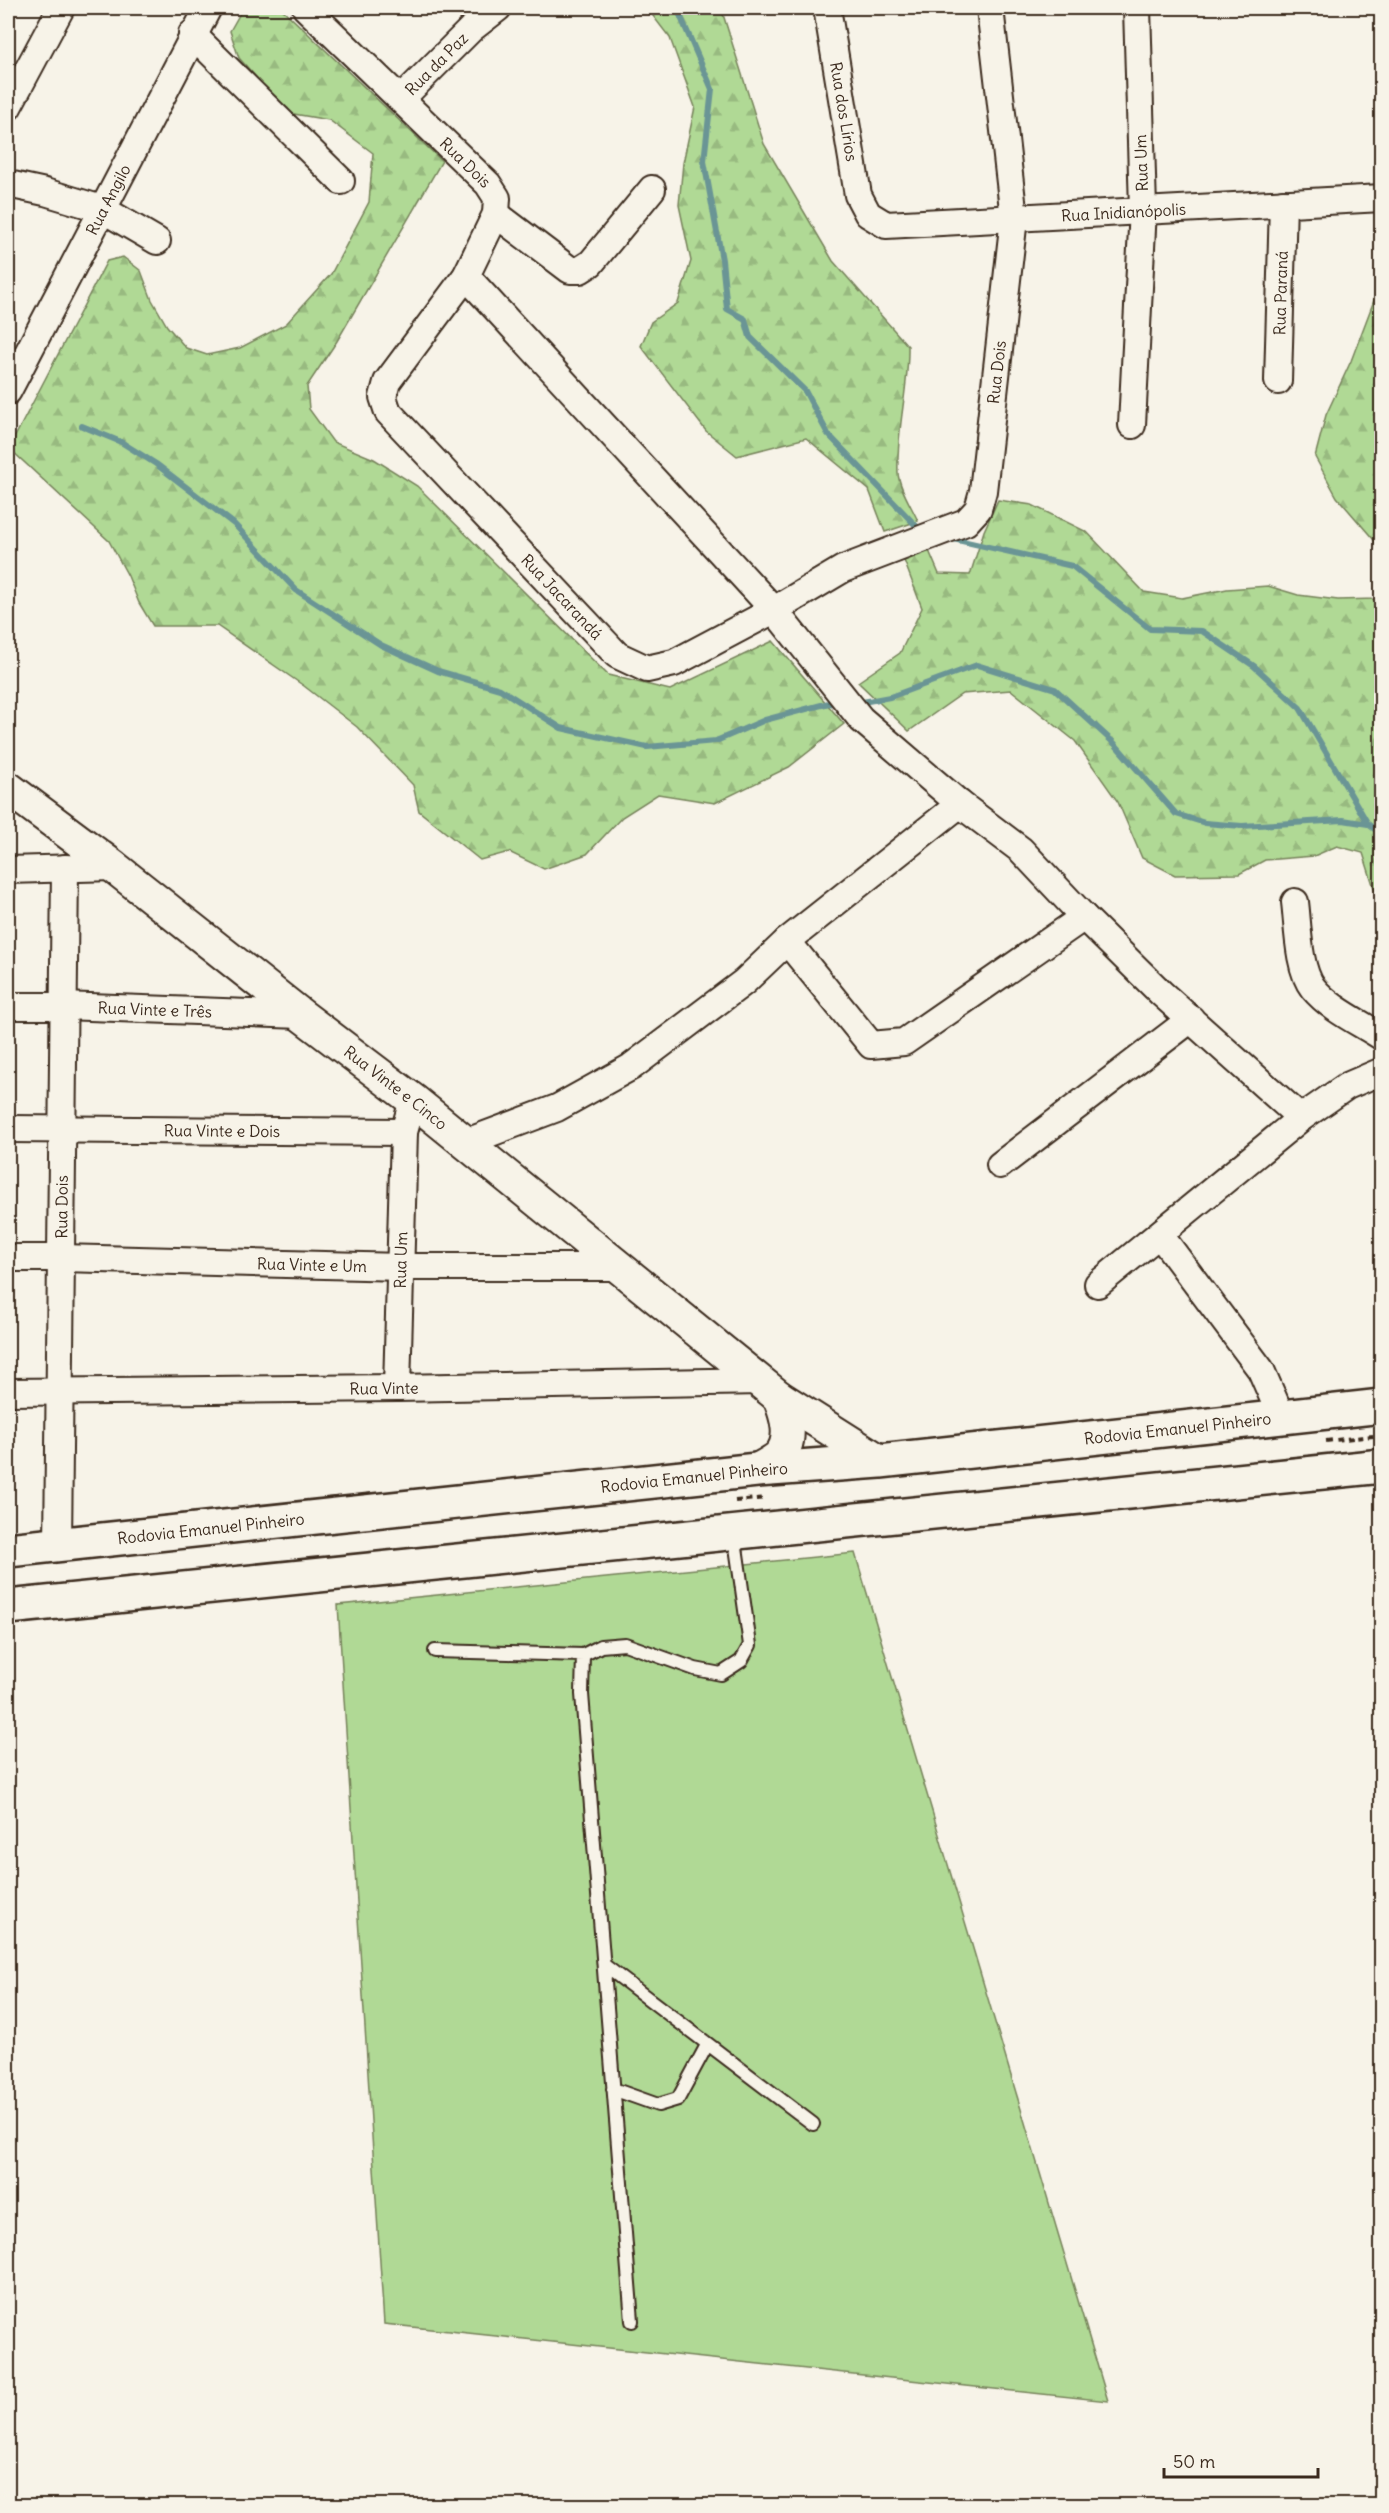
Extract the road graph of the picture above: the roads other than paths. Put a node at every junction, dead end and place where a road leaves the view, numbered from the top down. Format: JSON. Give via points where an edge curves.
{"nodes":[{"id":1,"x":61,"y":8,"type":"edge"},
{"id":2,"x":208,"y":8,"type":"edge"},
{"id":3,"x":306,"y":8,"type":"edge"},
{"id":4,"x":498,"y":8,"type":"edge"},
{"id":5,"x":827,"y":8,"type":"edge"},
{"id":6,"x":990,"y":8,"type":"edge"},
{"id":7,"x":1137,"y":8,"type":"edge"},
{"id":8,"x":192,"y":34,"type":"junction"},
{"id":9,"x":401,"y":99,"type":"junction"},
{"id":10,"x":8,"y":107,"type":"edge"},
{"id":11,"x":341,"y":181,"type":"dead end"},
{"id":12,"x":8,"y":184,"type":"edge"},
{"id":13,"x":652,"y":189,"type":"dead end"},
{"id":14,"x":1382,"y":198,"type":"edge"},
{"id":15,"x":1283,"y":203,"type":"junction"},
{"id":16,"x":102,"y":209,"type":"junction"},
{"id":17,"x":1143,"y":209,"type":"junction"},
{"id":18,"x":496,"y":214,"type":"junction"},
{"id":19,"x":868,"y":214,"type":"joint"},
{"id":20,"x":1014,"y":218,"type":"junction"},
{"id":21,"x":157,"y":240,"type":"dead end"},
{"id":22,"x":466,"y":276,"type":"junction"},
{"id":23,"x":1278,"y":381,"type":"dead end"},
{"id":24,"x":8,"y":391,"type":"edge"},
{"id":25,"x":1132,"y":425,"type":"dead end"},
{"id":26,"x":774,"y":610,"type":"junction"},
{"id":27,"x":8,"y":788,"type":"edge"},
{"id":28,"x":960,"y":804,"type":"junction"},
{"id":29,"x":114,"y":867,"type":"junction"},
{"id":30,"x":64,"y":868,"type":"junction"},
{"id":31,"x":8,"y":870,"type":"edge"},
{"id":32,"x":1295,"y":902,"type":"dead end"},
{"id":33,"x":1084,"y":917,"type":"junction"},
{"id":34,"x":787,"y":941,"type":"junction"},
{"id":35,"x":8,"y":1006,"type":"edge"},
{"id":36,"x":63,"y":1006,"type":"junction"},
{"id":37,"x":301,"y":1015,"type":"junction"},
{"id":38,"x":1191,"y":1020,"type":"junction"},
{"id":39,"x":1382,"y":1037,"type":"edge"},
{"id":40,"x":1382,"y":1071,"type":"edge"},
{"id":41,"x":413,"y":1100,"type":"junction"},
{"id":42,"x":1301,"y":1118,"type":"junction"},
{"id":43,"x":8,"y":1129,"type":"edge"},
{"id":44,"x":62,"y":1129,"type":"junction"},
{"id":45,"x":404,"y":1132,"type":"junction"},
{"id":46,"x":464,"y":1143,"type":"junction"},
{"id":47,"x":1000,"y":1165,"type":"dead end"},
{"id":48,"x":1160,"y":1235,"type":"junction"},
{"id":49,"x":8,"y":1258,"type":"edge"},
{"id":50,"x":61,"y":1258,"type":"junction"},
{"id":51,"x":402,"y":1267,"type":"junction"},
{"id":52,"x":616,"y":1267,"type":"junction"},
{"id":53,"x":1098,"y":1284,"type":"dead end"},
{"id":54,"x":397,"y":1388,"type":"junction"},
{"id":55,"x":771,"y":1389,"type":"junction"},
{"id":56,"x":8,"y":1392,"type":"edge"},
{"id":57,"x":60,"y":1393,"type":"junction"},
{"id":58,"x":1382,"y":1406,"type":"edge"},
{"id":59,"x":1281,"y":1416,"type":"junction"},
{"id":60,"x":880,"y":1461,"type":"junction"},
{"id":61,"x":1382,"y":1466,"type":"edge"},
{"id":62,"x":757,"y":1470,"type":"junction"},
{"id":63,"x":734,"y":1532,"type":"junction"},
{"id":64,"x":58,"y":1545,"type":"junction"},
{"id":65,"x":8,"y":1550,"type":"edge"},
{"id":66,"x":8,"y":1607,"type":"edge"},
{"id":67,"x":435,"y":1651,"type":"dead end"},
{"id":68,"x":583,"y":1655,"type":"junction"},
{"id":69,"x":604,"y":1965,"type":"junction"},
{"id":70,"x":707,"y":2045,"type":"junction"},
{"id":71,"x":614,"y":2089,"type":"junction"},
{"id":72,"x":813,"y":2124,"type":"dead end"},
{"id":73,"x":632,"y":2321,"type":"dead end"}],
"edges":[{"from":1,"to":10,"type":"street"},
{"from":2,"to":8,"type":"street","name":"Rua Angilo"},
{"from":3,"to":9,"type":"street","name":"Rua Dois"},
{"from":4,"to":9,"type":"street","name":"Rua da Paz","via":[[471,29]]},
{"from":5,"to":19,"type":"street","name":"Rua dos Lírios","via":[[858,195]]},
{"from":6,"to":20,"type":"street","name":"Rua Dois"},
{"from":7,"to":17,"type":"street","name":"Rua Um"},
{"from":8,"to":11,"type":"street"},
{"from":8,"to":16,"type":"street","name":"Rua Angilo"},
{"from":9,"to":18,"type":"street","name":"Rua Dois","via":[[488,183],[496,198]]},
{"from":12,"to":16,"type":"street"},
{"from":13,"to":18,"type":"street","via":[[591,263],[580,270],[570,270]]},
{"from":14,"to":15,"type":"street","name":"Rua Inidianópolis"},
{"from":15,"to":17,"type":"street","name":"Rua Inidianópolis"},
{"from":15,"to":23,"type":"street","name":"Rua Paraná"},
{"from":16,"to":21,"type":"street"},
{"from":16,"to":24,"type":"street","name":"Rua Angilo"},
{"from":17,"to":20,"type":"street","name":"Rua Inidianópolis"},
{"from":17,"to":25,"type":"street","name":"Rua Um"},
{"from":18,"to":22,"type":"street"},
{"from":19,"to":20,"type":"street","name":"Rua Inidianópolis","via":[[886,225]]},
{"from":20,"to":26,"type":"street","name":"Rua Dois","via":[[978,509],[966,522],[843,569]]},
{"from":22,"to":26,"type":"street"},
{"from":22,"to":26,"type":"street","name":"Rua Jacarandá","via":[[387,382],[383,397],[388,412],[617,655],[647,669],[674,663]]},
{"from":26,"to":28,"type":"street","via":[[861,719]]},
{"from":27,"to":29,"type":"street","name":"Rua Vinte e Cinco"},
{"from":28,"to":33,"type":"street","via":[[1021,850]]},
{"from":28,"to":34,"type":"street"},
{"from":29,"to":30,"type":"street"},
{"from":29,"to":37,"type":"street","name":"Rua Vinte e Cinco"},
{"from":30,"to":31,"type":"street"},
{"from":30,"to":36,"type":"street","name":"Rua Dois"},
{"from":32,"to":39,"type":"street","via":[[1302,963],[1312,987]]},
{"from":33,"to":34,"type":"street","via":[[904,1042],[871,1046]]},
{"from":33,"to":38,"type":"street"},
{"from":34,"to":46,"type":"street","via":[[744,982],[631,1068],[557,1108]]},
{"from":35,"to":36,"type":"street","name":"Rua Vinte e Três"},
{"from":36,"to":37,"type":"street","name":"Rua Vinte e Três"},
{"from":36,"to":44,"type":"street","name":"Rua Dois"},
{"from":37,"to":41,"type":"street","name":"Rua Vinte e Cinco"},
{"from":38,"to":42,"type":"street"},
{"from":38,"to":47,"type":"street"},
{"from":40,"to":42,"type":"street","via":[[1347,1086]]},
{"from":41,"to":45,"type":"street"},
{"from":41,"to":46,"type":"street","name":"Rua Vinte e Cinco"},
{"from":42,"to":48,"type":"street"},
{"from":43,"to":44,"type":"street","name":"Rua Vinte e Dois"},
{"from":44,"to":45,"type":"street","name":"Rua Vinte e Dois"},
{"from":44,"to":50,"type":"street","name":"Rua Dois"},
{"from":45,"to":51,"type":"street","name":"Rua Um"},
{"from":46,"to":52,"type":"street","name":"Rua Vinte e Cinco"},
{"from":48,"to":53,"type":"street"},
{"from":48,"to":59,"type":"street","via":[[1261,1371]]},
{"from":49,"to":50,"type":"street","name":"Rua Vinte e Um"},
{"from":50,"to":51,"type":"street","name":"Rua Vinte e Um"},
{"from":50,"to":57,"type":"street","name":"Rua Dois"},
{"from":51,"to":52,"type":"street","name":"Rua Vinte e Um"},
{"from":51,"to":54,"type":"street","name":"Rua Um"},
{"from":52,"to":55,"type":"street","name":"Rua Vinte e Cinco"},
{"from":54,"to":55,"type":"street","name":"Rua Vinte"},
{"from":54,"to":57,"type":"street","name":"Rua Vinte"},
{"from":55,"to":60,"type":"street","name":"Rua Vinte e Cinco"},
{"from":55,"to":62,"type":"street","via":[[787,1417],[788,1438],[780,1455]]},
{"from":56,"to":57,"type":"street","name":"Rua Vinte"},
{"from":57,"to":64,"type":"street","name":"Rua Dois"},
{"from":58,"to":59,"type":"main road","name":"Rodovia Emanuel Pinheiro"},
{"from":59,"to":60,"type":"main road","name":"Rodovia Emanuel Pinheiro"},
{"from":60,"to":62,"type":"main road","name":"Rodovia Emanuel Pinheiro"},
{"from":61,"to":63,"type":"main road"},
{"from":62,"to":64,"type":"main road","name":"Rodovia Emanuel Pinheiro"},
{"from":63,"to":66,"type":"main road"},
{"from":63,"to":68,"type":"lane","via":[[750,1645],[741,1661],[721,1674],[625,1644],[601,1646]]},
{"from":64,"to":65,"type":"main road","name":"Rodovia Emanuel Pinheiro"},
{"from":67,"to":68,"type":"lane"},
{"from":68,"to":69,"type":"lane","via":[[582,1694]]},
{"from":69,"to":70,"type":"lane"},
{"from":69,"to":71,"type":"lane"},
{"from":70,"to":71,"type":"lane","via":[[678,2099],[658,2105]]},
{"from":70,"to":72,"type":"lane"},
{"from":71,"to":73,"type":"lane"}]}
